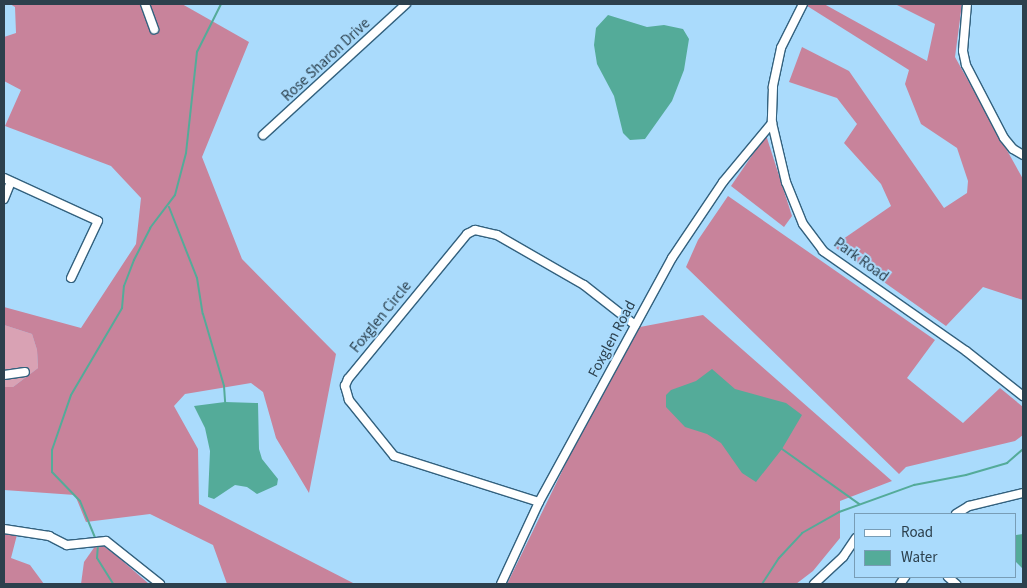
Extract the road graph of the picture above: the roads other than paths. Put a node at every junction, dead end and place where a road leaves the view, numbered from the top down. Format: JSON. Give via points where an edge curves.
{"nodes":[{"id":1,"x":145,"y":4,"type":"edge"},
{"id":2,"x":406,"y":4,"type":"edge"},
{"id":3,"x":803,"y":4,"type":"edge"},
{"id":4,"x":968,"y":4,"type":"edge"},
{"id":5,"x":154,"y":29,"type":"dead end"},
{"id":6,"x":772,"y":122,"type":"junction"},
{"id":7,"x":263,"y":135,"type":"dead end"},
{"id":8,"x":1023,"y":155,"type":"edge"},
{"id":9,"x":8,"y":180,"type":"edge"},
{"id":10,"x":4,"y":198,"type":"edge"},
{"id":11,"x":71,"y":278,"type":"dead end"},
{"id":12,"x":634,"y":325,"type":"junction"},
{"id":13,"x":25,"y":372,"type":"dead end"},
{"id":14,"x":4,"y":375,"type":"edge"},
{"id":15,"x":1023,"y":396,"type":"edge"},
{"id":16,"x":1023,"y":493,"type":"edge"},
{"id":17,"x":539,"y":502,"type":"junction"},
{"id":18,"x":958,"y":513,"type":"edge"},
{"id":19,"x":4,"y":529,"type":"edge"},
{"id":20,"x":854,"y":541,"type":"edge"},
{"id":21,"x":160,"y":584,"type":"edge"},
{"id":22,"x":501,"y":584,"type":"edge"},
{"id":23,"x":814,"y":584,"type":"edge"}],
"edges":[{"from":1,"to":5,"type":"street"},
{"from":2,"to":7,"type":"street","name":"Rose Sharon Drive"},
{"from":3,"to":6,"type":"street","name":"Park Road","via":[[781,48],[773,87]]},
{"from":4,"to":8,"type":"street","via":[[966,65],[1004,138]]},
{"from":6,"to":12,"type":"street","name":"Foxglen Road","via":[[723,182],[687,235]]},
{"from":6,"to":15,"type":"street","name":"Park Road","via":[[786,182],[803,224],[823,251],[966,351]]},
{"from":9,"to":10,"type":"street"},
{"from":9,"to":11,"type":"street","via":[[98,221]]},
{"from":12,"to":17,"type":"street","name":"Foxglen Road"},
{"from":12,"to":17,"type":"street","name":"Foxglen Circle","via":[[584,286],[497,235],[475,230],[467,234],[348,379],[349,400],[394,456]]},
{"from":13,"to":14,"type":"street"},
{"from":16,"to":18,"type":"street","via":[[969,506]]},
{"from":17,"to":22,"type":"street","name":"Foxglen Road"},
{"from":19,"to":21,"type":"street","via":[[49,536],[67,545],[96,540],[112,545]]},
{"from":20,"to":23,"type":"street"}]}
